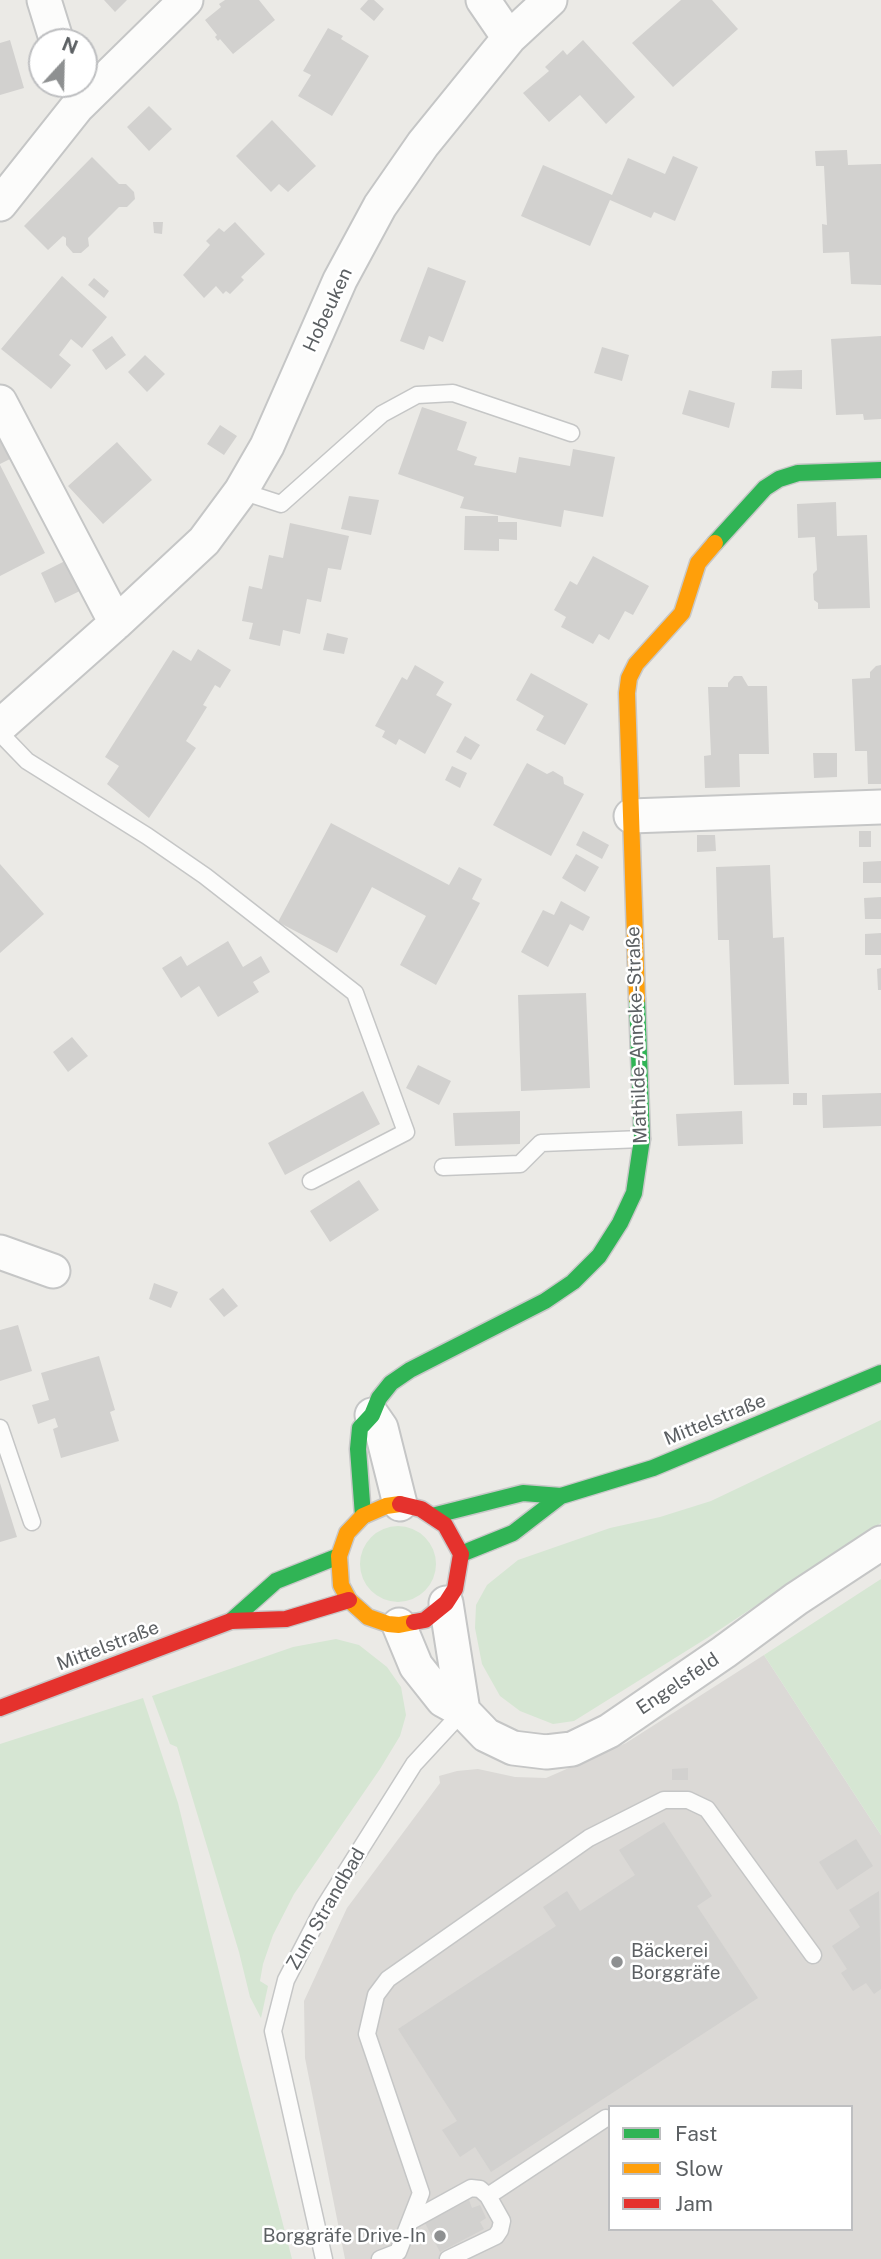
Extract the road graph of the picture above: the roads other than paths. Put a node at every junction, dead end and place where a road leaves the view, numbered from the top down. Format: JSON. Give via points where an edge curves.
{"nodes":[{"id":1,"x":44,"y":0,"type":"edge"},
{"id":2,"x":186,"y":0,"type":"edge"},
{"id":3,"x":483,"y":0,"type":"edge"},
{"id":4,"x":550,"y":0,"type":"edge"},
{"id":5,"x":53,"y":28,"type":"edge"},
{"id":6,"x":509,"y":38,"type":"junction"},
{"id":7,"x":98,"y":75,"type":"edge"},
{"id":8,"x":72,"y":98,"type":"edge"},
{"id":9,"x":0,"y":204,"type":"edge"},
{"id":10,"x":0,"y":402,"type":"edge"},
{"id":11,"x":571,"y":433,"type":"dead end"},
{"id":12,"x":881,"y":470,"type":"edge"},
{"id":13,"x":241,"y":491,"type":"junction"},
{"id":14,"x":116,"y":623,"type":"junction"},
{"id":15,"x":0,"y":726,"type":"edge"},
{"id":16,"x":0,"y":733,"type":"edge"},
{"id":17,"x":881,"y":807,"type":"edge"},
{"id":18,"x":631,"y":816,"type":"junction"},
{"id":19,"x":642,"y":1139,"type":"junction"},
{"id":20,"x":443,"y":1167,"type":"dead end"},
{"id":21,"x":311,"y":1181,"type":"dead end"},
{"id":22,"x":2,"y":1255,"type":"edge"},
{"id":23,"x":53,"y":1271,"type":"dead end"},
{"id":24,"x":881,"y":1373,"type":"edge"},
{"id":25,"x":372,"y":1415,"type":"junction"},
{"id":26,"x":0,"y":1428,"type":"edge"},
{"id":27,"x":561,"y":1496,"type":"junction"},
{"id":28,"x":400,"y":1504,"type":"junction"},
{"id":29,"x":363,"y":1516,"type":"junction"},
{"id":30,"x":432,"y":1517,"type":"junction"},
{"id":31,"x":32,"y":1522,"type":"dead end"},
{"id":32,"x":881,"y":1543,"type":"edge"},
{"id":33,"x":461,"y":1554,"type":"junction"},
{"id":34,"x":339,"y":1556,"type":"junction"},
{"id":35,"x":349,"y":1600,"type":"junction"},
{"id":36,"x":446,"y":1603,"type":"junction"},
{"id":37,"x":231,"y":1621,"type":"junction"},
{"id":38,"x":398,"y":1625,"type":"junction"},
{"id":39,"x":0,"y":1708,"type":"edge"},
{"id":40,"x":463,"y":1711,"type":"junction"},
{"id":41,"x":813,"y":1955,"type":"dead end"},
{"id":42,"x":606,"y":2118,"type":"dead end"},
{"id":43,"x":488,"y":2196,"type":"junction"},
{"id":44,"x":411,"y":2221,"type":"junction"},
{"id":45,"x":397,"y":2252,"type":"junction"},
{"id":46,"x":324,"y":2259,"type":"edge"},
{"id":47,"x":380,"y":2259,"type":"edge"},
{"id":48,"x":413,"y":2259,"type":"edge"},
{"id":49,"x":448,"y":2259,"type":"edge"}],
"edges":[{"from":1,"to":5,"type":"street"},
{"from":2,"to":7,"type":"street"},
{"from":3,"to":6,"type":"street"},
{"from":4,"to":6,"type":"street","name":"Hobeuken"},
{"from":6,"to":13,"type":"street","name":"Hobeuken","via":[[423,144],[380,206],[340,280],[267,446]]},
{"from":8,"to":9,"type":"street"},
{"from":10,"to":14,"type":"street"},
{"from":11,"to":13,"type":"lane","via":[[453,393],[417,394],[382,414],[281,504]]},
{"from":12,"to":18,"type":"main road","name":"Mathilde-Anneke-Straße","via":[[798,473],[779,479],[765,488],[698,563],[682,613],[629,678]]},
{"from":13,"to":14,"type":"street","name":"Hobeuken","via":[[204,541]]},
{"from":14,"to":15,"type":"street","name":"Hobeuken"},
{"from":16,"to":21,"type":"lane","via":[[27,761],[205,876],[355,993],[406,1132]]},
{"from":17,"to":18,"type":"street"},
{"from":18,"to":19,"type":"main road","name":"Mathilde-Anneke-Straße"},
{"from":19,"to":20,"type":"lane","via":[[541,1143],[520,1164]]},
{"from":19,"to":25,"type":"main road","name":"Mathilde-Anneke-Straße","via":[[634,1193],[620,1223],[599,1255],[573,1282],[410,1370],[391,1383]]},
{"from":22,"to":23,"type":"street"},
{"from":24,"to":27,"type":"main road","name":"Mittelstraße","via":[[653,1468]]},
{"from":25,"to":28,"type":"street"},
{"from":25,"to":29,"type":"main road","name":"Mathilde-Anneke-Straße","via":[[360,1428],[359,1438]]},
{"from":26,"to":31,"type":"lane"},
{"from":27,"to":30,"type":"main road","name":"Mittelstraße","via":[[523,1493]]},
{"from":27,"to":33,"type":"main road","name":"Mittelstraße","via":[[513,1533]]},
{"from":28,"to":29,"type":"main road"},
{"from":28,"to":30,"type":"main road","via":[[421,1508]]},
{"from":29,"to":34,"type":"main road","via":[[347,1533]]},
{"from":30,"to":33,"type":"main road","via":[[445,1525]]},
{"from":32,"to":40,"type":"street","name":"Engelsfeld","via":[[609,1731],[572,1749],[513,1748],[486,1735]]},
{"from":33,"to":36,"type":"main road","via":[[455,1589]]},
{"from":34,"to":35,"type":"main road","via":[[341,1585]]},
{"from":34,"to":37,"type":"main road","name":"Mittelstraße","via":[[276,1581]]},
{"from":35,"to":37,"type":"main road","name":"Mittelstraße","via":[[286,1619]]},
{"from":35,"to":38,"type":"main road","via":[[368,1617]]},
{"from":36,"to":38,"type":"main road","via":[[425,1620]]},
{"from":36,"to":40,"type":"street"},
{"from":37,"to":39,"type":"main road","name":"Mittelstraße"},
{"from":38,"to":40,"type":"street","name":"Engelsfeld","via":[[416,1666],[443,1700]]},
{"from":40,"to":46,"type":"lane","name":"Zum Strandbad","via":[[414,1764],[324,1907],[286,1980],[273,2031]]},
{"from":41,"to":44,"type":"lane","via":[[707,1809],[688,1800],[664,1800],[589,1838],[388,1979],[376,1995],[367,2034],[421,2193]]},
{"from":42,"to":43,"type":"lane"},
{"from":43,"to":44,"type":"lane","via":[[471,2188]]},
{"from":43,"to":49,"type":"lane","via":[[502,2221],[496,2236]]},
{"from":44,"to":45,"type":"lane"},
{"from":45,"to":47,"type":"lane"},
{"from":45,"to":48,"type":"lane"}]}
